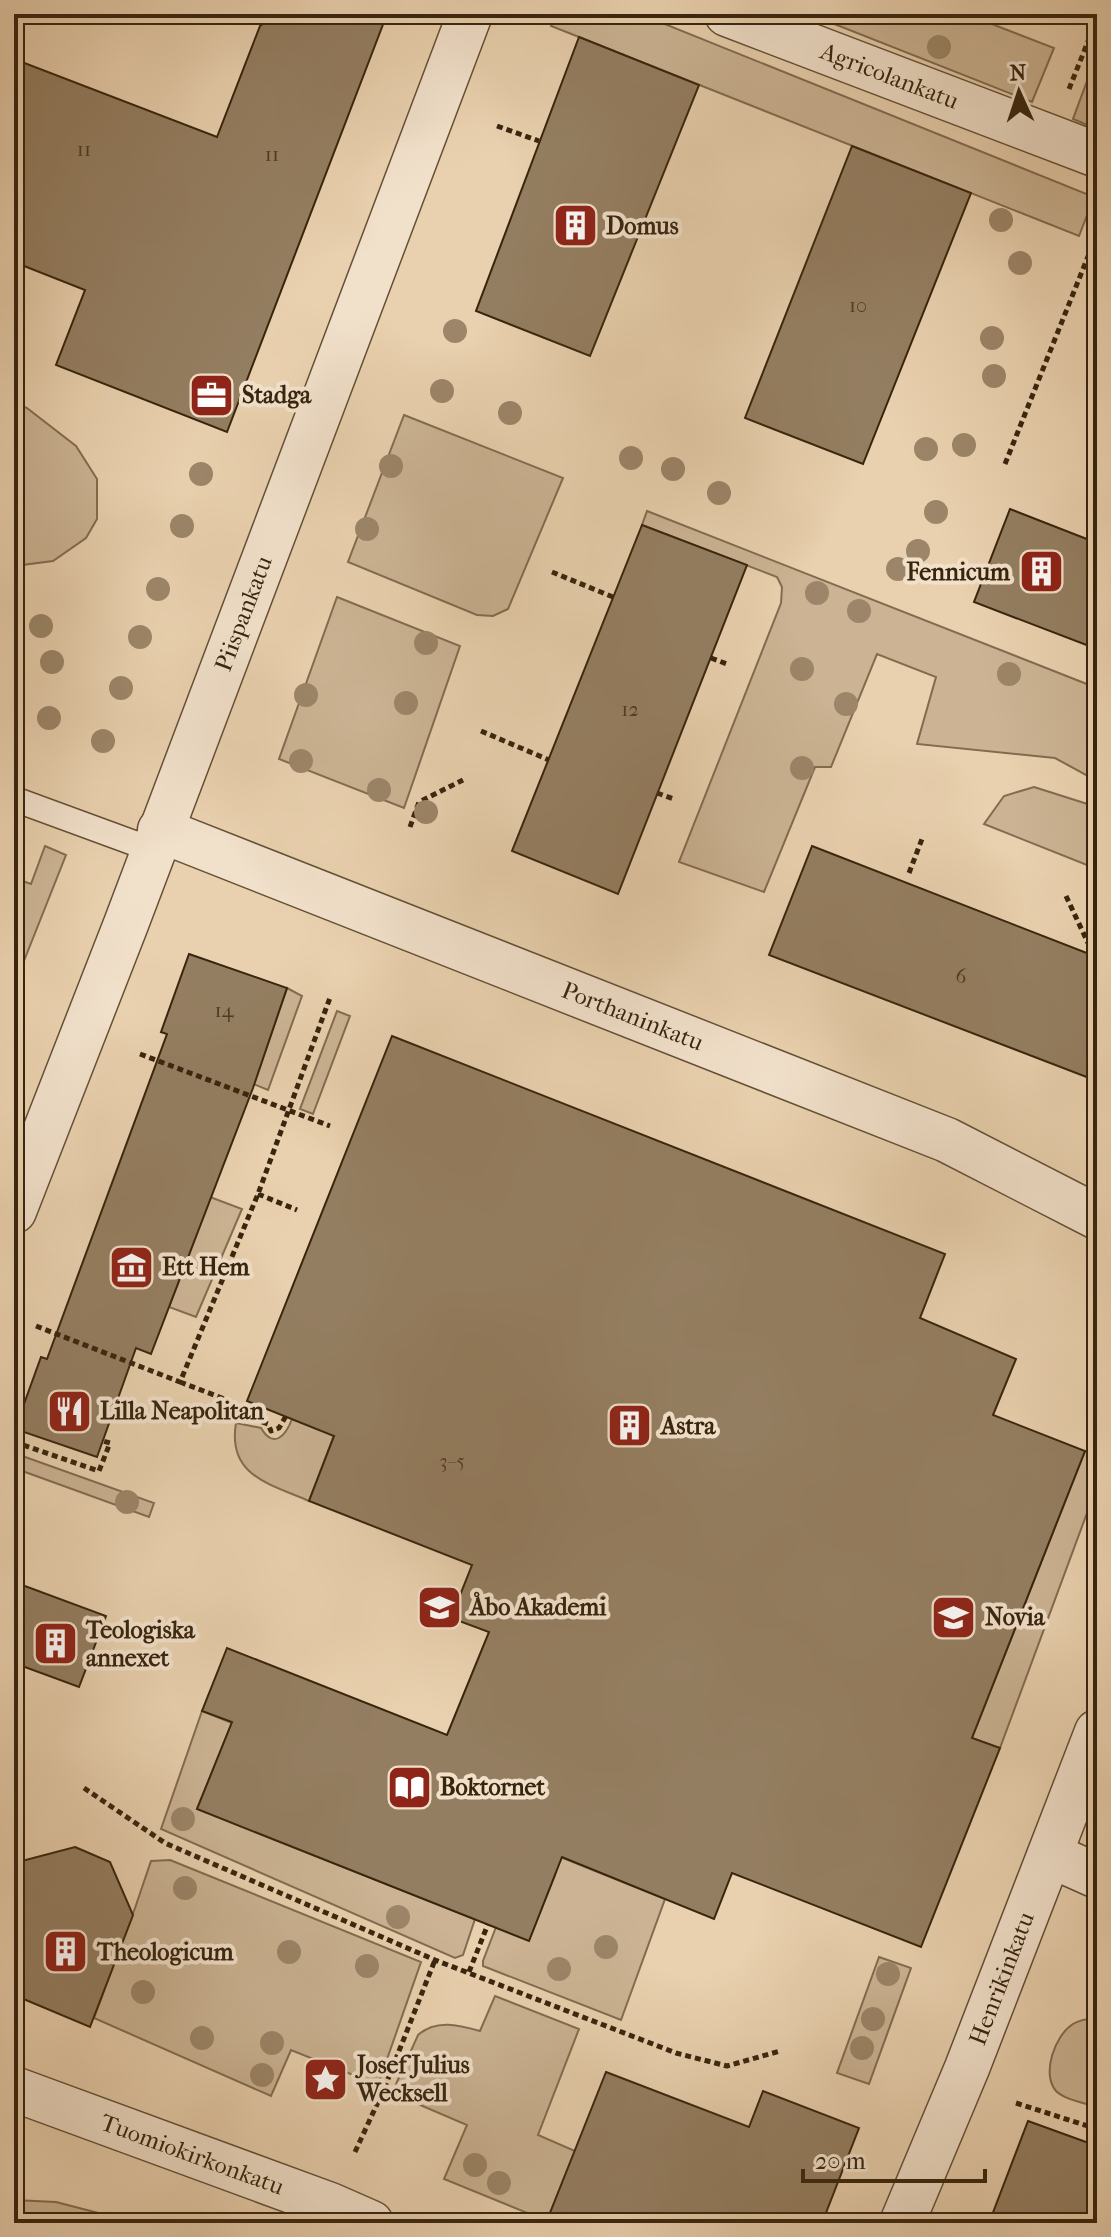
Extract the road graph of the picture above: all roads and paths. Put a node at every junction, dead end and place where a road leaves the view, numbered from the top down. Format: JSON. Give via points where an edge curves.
{"nodes":[{"id":1,"x":470,"y":14,"type":"edge"},
{"id":2,"x":727,"y":14,"type":"edge"},
{"id":3,"x":1067,"y":14,"type":"edge"},
{"id":4,"x":1096,"y":22,"type":"edge"},
{"id":5,"x":1078,"y":68,"type":"dead end"},
{"id":6,"x":497,"y":126,"type":"dead end"},
{"id":7,"x":539,"y":141,"type":"dead end"},
{"id":8,"x":1097,"y":155,"type":"edge"},
{"id":9,"x":1093,"y":244,"type":"dead end"},
{"id":10,"x":1005,"y":464,"type":"dead end"},
{"id":11,"x":552,"y":572,"type":"dead end"},
{"id":12,"x":613,"y":597,"type":"dead end"},
{"id":13,"x":711,"y":658,"type":"dead end"},
{"id":14,"x":727,"y":664,"type":"dead end"},
{"id":15,"x":481,"y":731,"type":"dead end"},
{"id":16,"x":549,"y":760,"type":"dead end"},
{"id":17,"x":463,"y":780,"type":"dead end"},
{"id":18,"x":657,"y":793,"type":"dead end"},
{"id":19,"x":14,"y":799,"type":"edge"},
{"id":20,"x":674,"y":799,"type":"dead end"},
{"id":21,"x":410,"y":827,"type":"dead end"},
{"id":22,"x":922,"y":839,"type":"dead end"},
{"id":23,"x":157,"y":840,"type":"junction"},
{"id":24,"x":909,"y":873,"type":"dead end"},
{"id":25,"x":1066,"y":896,"type":"dead end"},
{"id":26,"x":1088,"y":943,"type":"dead end"},
{"id":27,"x":331,"y":995,"type":"dead end"},
{"id":28,"x":140,"y":1054,"type":"dead end"},
{"id":29,"x":289,"y":1110,"type":"junction"},
{"id":30,"x":330,"y":1126,"type":"dead end"},
{"id":31,"x":258,"y":1194,"type":"junction"},
{"id":32,"x":297,"y":1210,"type":"dead end"},
{"id":33,"x":14,"y":1211,"type":"edge"},
{"id":34,"x":1097,"y":1217,"type":"edge"},
{"id":35,"x":36,"y":1326,"type":"dead end"},
{"id":36,"x":180,"y":1382,"type":"junction"},
{"id":37,"x":286,"y":1416,"type":"dead end"},
{"id":38,"x":103,"y":1441,"type":"dead end"},
{"id":39,"x":14,"y":1442,"type":"edge"},
{"id":40,"x":1097,"y":1732,"type":"edge"},
{"id":41,"x":84,"y":1788,"type":"dead end"},
{"id":42,"x":1050,"y":1855,"type":"junction"},
{"id":43,"x":1097,"y":1876,"type":"edge"},
{"id":44,"x":488,"y":1924,"type":"dead end"},
{"id":45,"x":435,"y":1960,"type":"junction"},
{"id":46,"x":469,"y":1972,"type":"junction"},
{"id":47,"x":780,"y":2051,"type":"dead end"},
{"id":48,"x":14,"y":2089,"type":"edge"},
{"id":49,"x":1016,"y":2103,"type":"dead end"},
{"id":50,"x":1097,"y":2129,"type":"edge"},
{"id":51,"x":355,"y":2152,"type":"dead end"},
{"id":52,"x":371,"y":2223,"type":"edge"},
{"id":53,"x":902,"y":2223,"type":"edge"}],
"edges":[{"from":1,"to":23,"type":"street","name":"Piispankatu"},
{"from":2,"to":8,"type":"street","name":"Agricolankatu"},
{"from":3,"to":4,"type":"path"},
{"from":4,"to":5,"type":"path"},
{"from":6,"to":7,"type":"path"},
{"from":9,"to":10,"type":"path"},
{"from":11,"to":12,"type":"path"},
{"from":13,"to":14,"type":"path"},
{"from":15,"to":16,"type":"path"},
{"from":17,"to":21,"type":"path","via":[[419,802]]},
{"from":18,"to":20,"type":"path"},
{"from":19,"to":23,"type":"lane"},
{"from":22,"to":24,"type":"path"},
{"from":23,"to":33,"type":"street","name":"Piispankatu"},
{"from":23,"to":34,"type":"street","name":"Porthaninkatu","via":[[947,1140]]},
{"from":25,"to":26,"type":"path"},
{"from":27,"to":29,"type":"path"},
{"from":28,"to":29,"type":"path"},
{"from":29,"to":30,"type":"path"},
{"from":29,"to":31,"type":"path"},
{"from":31,"to":32,"type":"path"},
{"from":31,"to":36,"type":"path"},
{"from":35,"to":36,"type":"path"},
{"from":36,"to":37,"type":"path","via":[[222,1398],[219,1407],[268,1424],[271,1431]]},
{"from":38,"to":39,"type":"path","via":[[110,1443],[99,1471]]},
{"from":40,"to":42,"type":"street","name":"Henrikinkatu"},
{"from":41,"to":45,"type":"path","via":[[165,1843]]},
{"from":42,"to":43,"type":"street"},
{"from":42,"to":53,"type":"street","name":"Henrikinkatu"},
{"from":44,"to":46,"type":"path"},
{"from":45,"to":46,"type":"path"},
{"from":45,"to":51,"type":"path"},
{"from":46,"to":47,"type":"path","via":[[714,2063],[727,2066]]},
{"from":48,"to":52,"type":"street","name":"Tuomiokirkonkatu"},
{"from":49,"to":50,"type":"path"}]}
